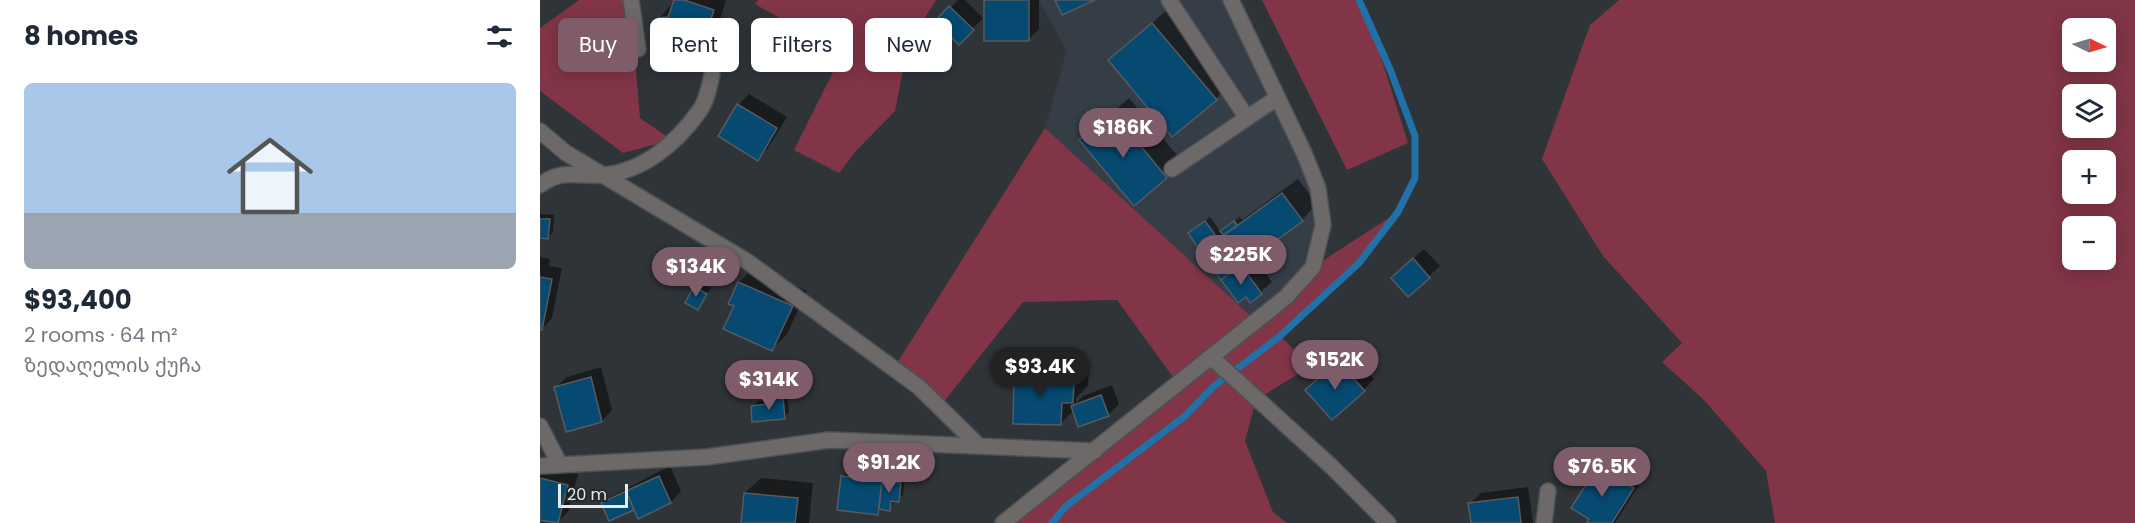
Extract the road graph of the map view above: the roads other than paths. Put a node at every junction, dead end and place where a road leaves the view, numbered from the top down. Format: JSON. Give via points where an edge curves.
{"nodes":[{"id":1,"x":631,"y":0,"type":"edge"},
{"id":2,"x":1169,"y":0,"type":"edge"},
{"id":3,"x":1231,"y":0,"type":"edge"},
{"id":4,"x":634,"y":18,"type":"edge"},
{"id":5,"x":712,"y":75,"type":"dead end"},
{"id":6,"x":1276,"y":98,"type":"junction"},
{"id":7,"x":1247,"y":118,"type":"junction"},
{"id":8,"x":540,"y":131,"type":"edge"},
{"id":9,"x":1172,"y":169,"type":"dead end"},
{"id":10,"x":602,"y":175,"type":"junction"},
{"id":11,"x":540,"y":185,"type":"edge"},
{"id":12,"x":1215,"y":361,"type":"junction"},
{"id":13,"x":540,"y":426,"type":"edge"},
{"id":14,"x":979,"y":446,"type":"junction"},
{"id":15,"x":1095,"y":452,"type":"junction"},
{"id":16,"x":558,"y":463,"type":"junction"},
{"id":17,"x":540,"y":466,"type":"edge"},
{"id":18,"x":1548,"y":491,"type":"dead end"},
{"id":19,"x":1003,"y":523,"type":"edge"},
{"id":20,"x":1388,"y":523,"type":"edge"},
{"id":21,"x":1544,"y":523,"type":"edge"}],
"edges":[{"from":1,"to":4,"type":"street"},
{"from":2,"to":7,"type":"street"},
{"from":3,"to":6,"type":"street"},
{"from":5,"to":10,"type":"street","via":[[701,109],[652,160]]},
{"from":6,"to":7,"type":"street"},
{"from":6,"to":12,"type":"street","via":[[1317,188],[1323,225],[1313,267]]},
{"from":7,"to":9,"type":"street"},
{"from":8,"to":10,"type":"street"},
{"from":10,"to":11,"type":"street","via":[[552,176]]},
{"from":10,"to":14,"type":"street","via":[[748,262],[824,316],[919,387]]},
{"from":12,"to":15,"type":"street"},
{"from":12,"to":20,"type":"street"},
{"from":13,"to":16,"type":"street"},
{"from":14,"to":15,"type":"street"},
{"from":14,"to":16,"type":"street","via":[[829,440],[707,458]]},
{"from":15,"to":19,"type":"street"},
{"from":16,"to":17,"type":"street"},
{"from":18,"to":21,"type":"street"}]}
